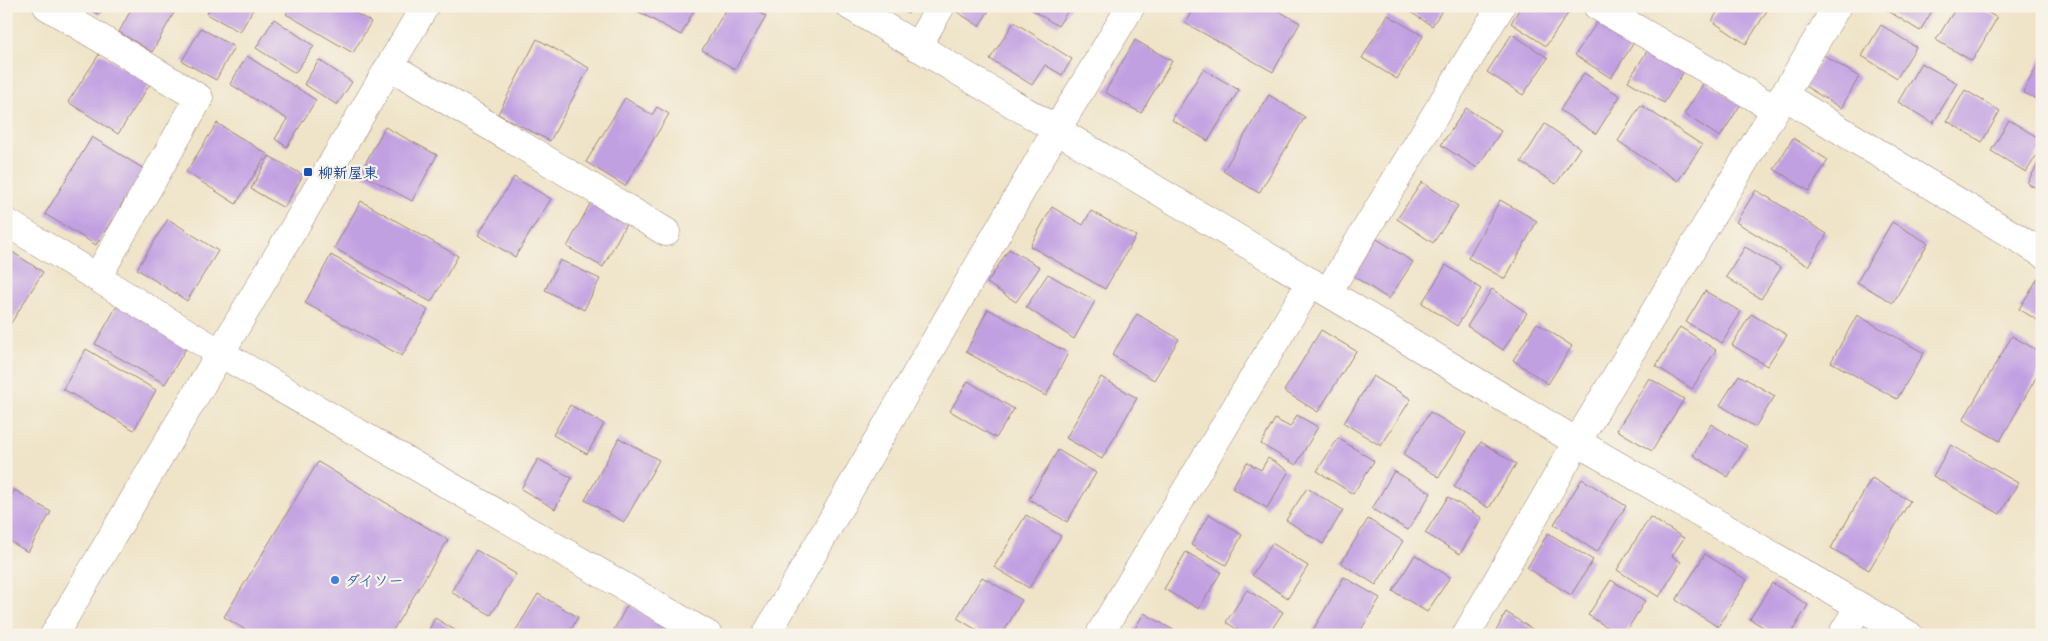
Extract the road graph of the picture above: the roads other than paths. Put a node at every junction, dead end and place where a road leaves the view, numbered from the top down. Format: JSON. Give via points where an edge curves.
{"nodes":[{"id":1,"x":47,"y":6,"type":"edge"},
{"id":2,"x":425,"y":6,"type":"edge"},
{"id":3,"x":850,"y":6,"type":"edge"},
{"id":4,"x":941,"y":6,"type":"edge"},
{"id":5,"x":1131,"y":6,"type":"edge"},
{"id":6,"x":1501,"y":6,"type":"edge"},
{"id":7,"x":1597,"y":6,"type":"edge"},
{"id":8,"x":1837,"y":6,"type":"edge"},
{"id":9,"x":917,"y":47,"type":"junction"},
{"id":10,"x":390,"y":66,"type":"junction"},
{"id":11,"x":1779,"y":102,"type":"junction"},
{"id":12,"x":1057,"y":129,"type":"junction"},
{"id":13,"x":6,"y":222,"type":"edge"},
{"id":14,"x":666,"y":232,"type":"dead end"},
{"id":15,"x":2042,"y":253,"type":"edge"},
{"id":16,"x":98,"y":276,"type":"junction"},
{"id":17,"x":1320,"y":287,"type":"junction"},
{"id":18,"x":220,"y":352,"type":"junction"},
{"id":19,"x":1577,"y":442,"type":"junction"},
{"id":20,"x":1859,"y":606,"type":"junction"},
{"id":21,"x":1102,"y":632,"type":"dead end"},
{"id":22,"x":54,"y":635,"type":"edge"},
{"id":23,"x":708,"y":635,"type":"edge"},
{"id":24,"x":766,"y":635,"type":"edge"},
{"id":25,"x":1466,"y":635,"type":"edge"},
{"id":26,"x":1842,"y":635,"type":"edge"},
{"id":27,"x":1909,"y":635,"type":"edge"}],
"edges":[{"from":1,"to":16,"type":"street","via":[[199,98]]},
{"from":2,"to":10,"type":"street"},
{"from":3,"to":9,"type":"street"},
{"from":4,"to":9,"type":"street"},
{"from":5,"to":12,"type":"street"},
{"from":6,"to":17,"type":"street"},
{"from":7,"to":11,"type":"street"},
{"from":8,"to":11,"type":"street"},
{"from":9,"to":12,"type":"street"},
{"from":10,"to":14,"type":"street"},
{"from":10,"to":18,"type":"street"},
{"from":11,"to":15,"type":"street"},
{"from":11,"to":19,"type":"street"},
{"from":12,"to":17,"type":"street"},
{"from":12,"to":24,"type":"street"},
{"from":13,"to":16,"type":"street"},
{"from":16,"to":18,"type":"street"},
{"from":17,"to":19,"type":"street"},
{"from":17,"to":21,"type":"street"},
{"from":18,"to":22,"type":"street"},
{"from":18,"to":23,"type":"street"},
{"from":19,"to":20,"type":"street"},
{"from":19,"to":25,"type":"street"},
{"from":20,"to":26,"type":"street"},
{"from":20,"to":27,"type":"street"}]}
